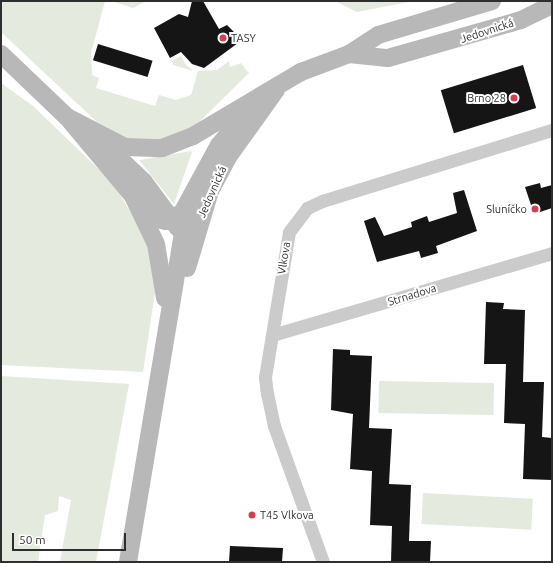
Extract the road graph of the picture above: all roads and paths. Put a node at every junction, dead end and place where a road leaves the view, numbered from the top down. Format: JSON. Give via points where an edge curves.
{"nodes":[{"id":1,"x":492,"y":1,"type":"edge"},
{"id":2,"x":552,"y":5,"type":"edge"},
{"id":3,"x":1,"y":54,"type":"edge"},
{"id":4,"x":349,"y":54,"type":"junction"},
{"id":5,"x":280,"y":84,"type":"junction"},
{"id":6,"x":67,"y":117,"type":"junction"},
{"id":7,"x":552,"y":130,"type":"edge"},
{"id":8,"x":133,"y":196,"type":"junction"},
{"id":9,"x":187,"y":209,"type":"junction"},
{"id":10,"x":173,"y":219,"type":"junction"},
{"id":11,"x":181,"y":236,"type":"junction"},
{"id":12,"x":552,"y":253,"type":"edge"},
{"id":13,"x":272,"y":335,"type":"junction"},
{"id":14,"x":166,"y":337,"type":"junction"},
{"id":15,"x":128,"y":562,"type":"edge"},
{"id":16,"x":323,"y":562,"type":"edge"}],
"edges":[{"from":1,"to":4,"type":"main road","name":"Jedovnická","via":[[378,35]]},
{"from":2,"to":4,"type":"main road","name":"Jedovnická","via":[[521,20],[388,58]]},
{"from":3,"to":6,"type":"main road"},
{"from":4,"to":5,"type":"main road","name":"Jedovnická","via":[[324,62]]},
{"from":5,"to":6,"type":"main road","name":"Jedovnická","via":[[193,136],[152,149],[125,147]]},
{"from":5,"to":9,"type":"main road","name":"Jedovnická","via":[[230,130]]},
{"from":5,"to":14,"type":"main road","name":"Jedovnická","via":[[228,157],[210,191]]},
{"from":6,"to":8,"type":"main road"},
{"from":6,"to":10,"type":"main road","via":[[122,157]]},
{"from":7,"to":13,"type":"street","name":"Vlkova","via":[[307,208],[288,232]]},
{"from":8,"to":10,"type":"main road","via":[[157,219]]},
{"from":8,"to":14,"type":"main road","via":[[158,253],[164,277]]},
{"from":9,"to":10,"type":"main road","name":"Jedovnická"},
{"from":9,"to":11,"type":"main road","name":"Jedovnická"},
{"from":10,"to":11,"type":"main road"},
{"from":11,"to":14,"type":"main road","name":"Jedovnická"},
{"from":12,"to":13,"type":"street","name":"Strnadova"},
{"from":13,"to":16,"type":"street","name":"Vlkova","via":[[265,377],[266,394]]},
{"from":14,"to":15,"type":"main road","name":"Jedovnická"}]}
